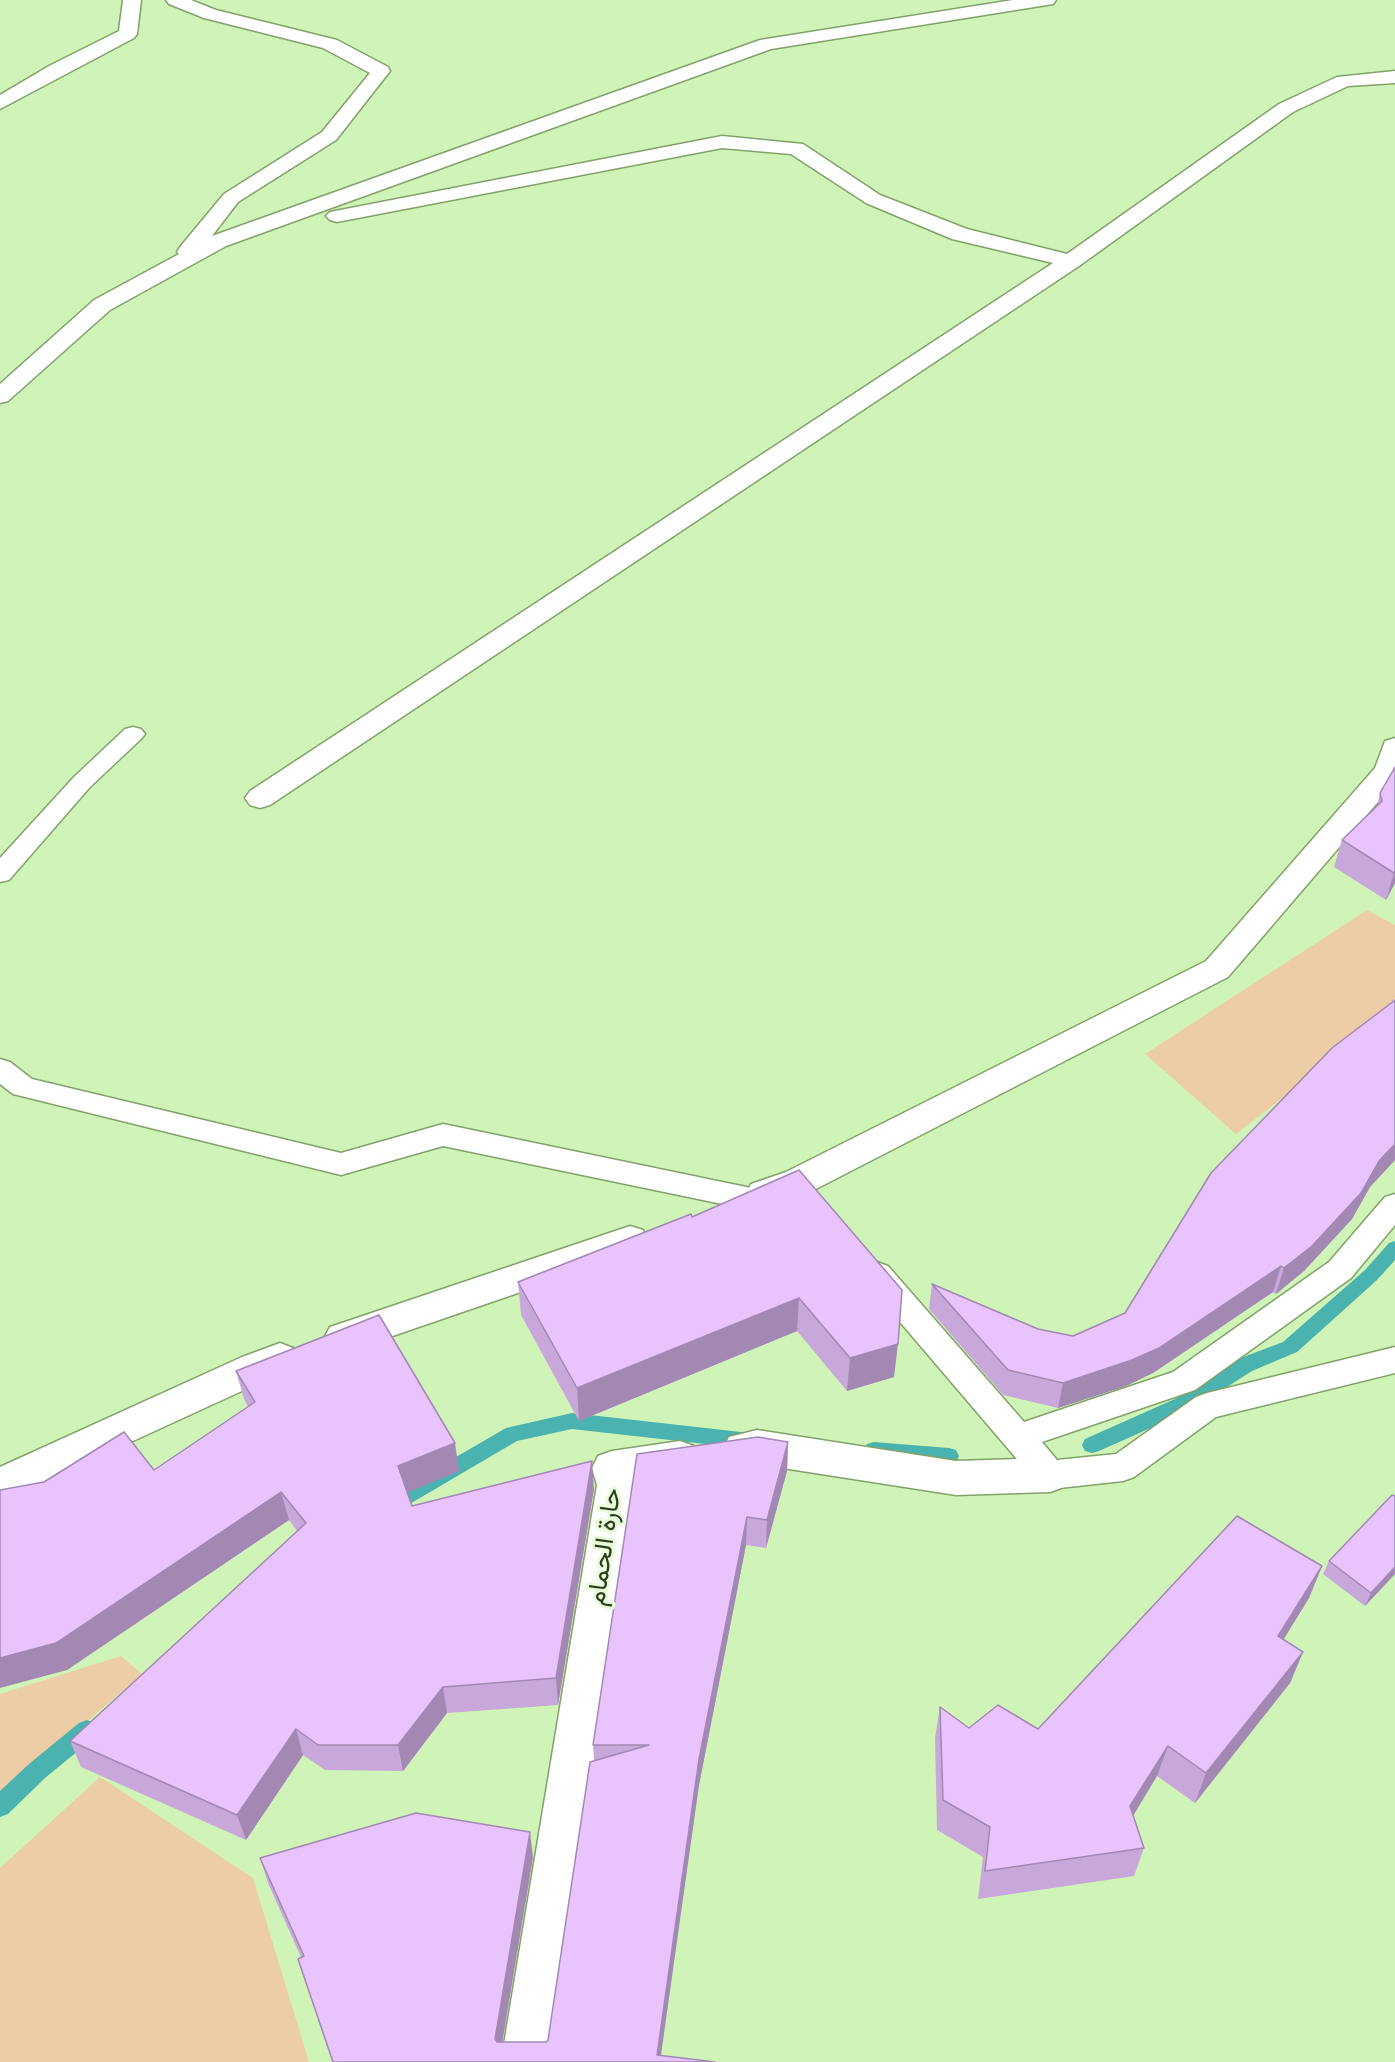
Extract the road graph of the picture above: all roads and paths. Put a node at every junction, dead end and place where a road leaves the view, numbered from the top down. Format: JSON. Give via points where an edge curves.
{"nodes":[{"id":1,"x":132,"y":0,"type":"edge"},
{"id":2,"x":175,"y":0,"type":"edge"},
{"id":3,"x":1047,"y":0,"type":"edge"},
{"id":4,"x":1395,"y":77,"type":"edge"},
{"id":5,"x":0,"y":103,"type":"edge"},
{"id":6,"x":218,"y":241,"type":"junction"},
{"id":7,"x":181,"y":261,"type":"junction"},
{"id":8,"x":1071,"y":261,"type":"junction"},
{"id":9,"x":11,"y":373,"type":"edge"},
{"id":10,"x":0,"y":396,"type":"edge"},
{"id":11,"x":133,"y":734,"type":"dead end"},
{"id":12,"x":1395,"y":747,"type":"edge"},
{"id":13,"x":260,"y":798,"type":"dead end"},
{"id":14,"x":0,"y":874,"type":"edge"},
{"id":15,"x":0,"y":1069,"type":"edge"},
{"id":16,"x":751,"y":1198,"type":"junction"},
{"id":17,"x":1395,"y":1204,"type":"edge"},
{"id":18,"x":695,"y":1218,"type":"edge"},
{"id":19,"x":661,"y":1229,"type":"edge"},
{"id":20,"x":859,"y":1253,"type":"edge"},
{"id":21,"x":1395,"y":1360,"type":"edge"},
{"id":22,"x":1018,"y":1437,"type":"junction"},
{"id":23,"x":1050,"y":1475,"type":"junction"},
{"id":24,"x":0,"y":1485,"type":"edge"},
{"id":25,"x":525,"y":2062,"type":"edge"}],
"edges":[{"from":1,"to":5,"type":"street","via":[[128,34]]},
{"from":2,"to":7,"type":"street","via":[[210,14],[330,44],[381,70],[329,136],[231,198]]},
{"from":3,"to":6,"type":"street","via":[[767,44]]},
{"from":4,"to":8,"type":"street","via":[[1344,81],[1286,108]]},
{"from":6,"to":7,"type":"street"},
{"from":6,"to":8,"type":"street","via":[[435,195],[722,142],[796,148],[873,199],[960,234]]},
{"from":7,"to":9,"type":"street","via":[[102,305]]},
{"from":8,"to":13,"type":"street"},
{"from":9,"to":10,"type":"street"},
{"from":11,"to":14,"type":"lane","via":[[82,782]]},
{"from":12,"to":16,"type":"street","via":[[1389,770],[1217,969],[806,1191]]},
{"from":15,"to":16,"type":"lane","via":[[22,1087],[341,1164],[443,1136]]},
{"from":16,"to":18,"type":"street"},
{"from":17,"to":22,"type":"lane","via":[[1340,1270],[1184,1381]]},
{"from":19,"to":24,"type":"street","via":[[255,1368]]},
{"from":20,"to":22,"type":"lane"},
{"from":21,"to":23,"type":"lane","via":[[1207,1406],[1124,1467]]},
{"from":22,"to":23,"type":"lane"},
{"from":23,"to":25,"type":"street","name":"حارة الحمام","via":[[956,1478],[757,1447],[612,1468],[617,1485]]}]}
